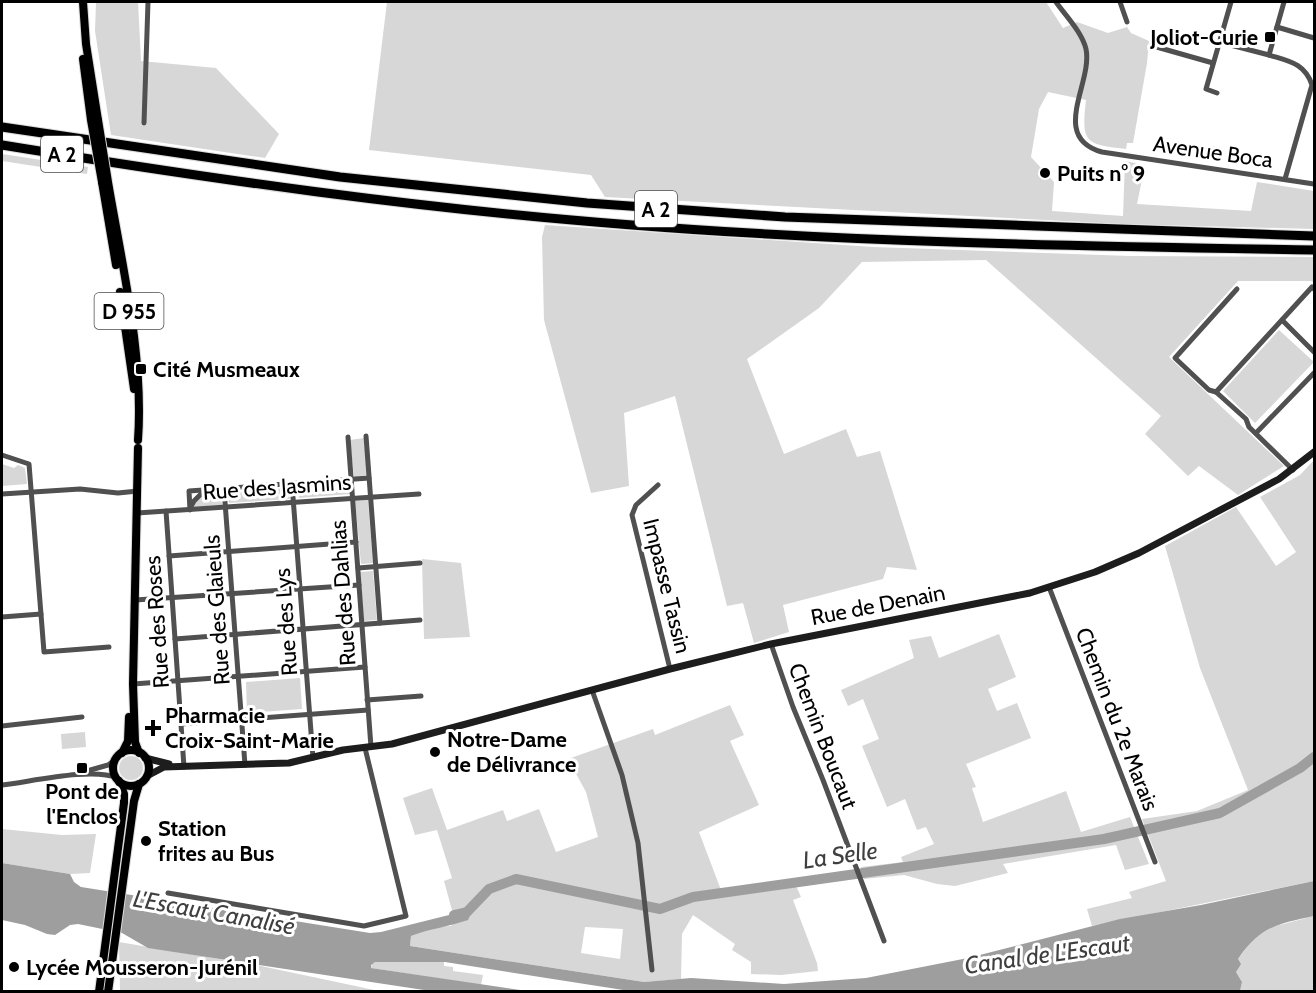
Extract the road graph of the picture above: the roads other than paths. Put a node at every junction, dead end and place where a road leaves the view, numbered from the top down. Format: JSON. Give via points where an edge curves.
{"nodes":[{"id":1,"x":81,"y":2,"type":"edge"},
{"id":2,"x":148,"y":2,"type":"edge"},
{"id":3,"x":1056,"y":2,"type":"edge"},
{"id":4,"x":1120,"y":2,"type":"edge"},
{"id":5,"x":1231,"y":2,"type":"edge"},
{"id":6,"x":1284,"y":2,"type":"edge"},
{"id":7,"x":1127,"y":22,"type":"dead end"},
{"id":8,"x":1277,"y":27,"type":"junction"},
{"id":9,"x":1314,"y":38,"type":"edge"},
{"id":10,"x":1219,"y":42,"type":"junction"},
{"id":11,"x":1153,"y":46,"type":"dead end"},
{"id":12,"x":1269,"y":55,"type":"junction"},
{"id":13,"x":1213,"y":63,"type":"junction"},
{"id":14,"x":1217,"y":93,"type":"dead end"},
{"id":15,"x":144,"y":123,"type":"dead end"},
{"id":16,"x":2,"y":127,"type":"edge"},
{"id":17,"x":2,"y":145,"type":"edge"},
{"id":18,"x":1285,"y":179,"type":"junction"},
{"id":19,"x":1314,"y":184,"type":"edge"},
{"id":20,"x":1314,"y":236,"type":"edge"},
{"id":21,"x":1314,"y":250,"type":"edge"},
{"id":22,"x":1314,"y":289,"type":"edge"},
{"id":23,"x":1237,"y":290,"type":"dead end"},
{"id":24,"x":1282,"y":320,"type":"junction"},
{"id":25,"x":1314,"y":352,"type":"edge"},
{"id":26,"x":1314,"y":373,"type":"edge"},
{"id":27,"x":1216,"y":392,"type":"junction"},
{"id":28,"x":1256,"y":433,"type":"junction"},
{"id":29,"x":366,"y":436,"type":"dead end"},
{"id":30,"x":348,"y":437,"type":"dead end"},
{"id":31,"x":1314,"y":452,"type":"edge"},
{"id":32,"x":2,"y":455,"type":"edge"},
{"id":33,"x":1293,"y":470,"type":"junction"},
{"id":34,"x":369,"y":478,"type":"junction"},
{"id":35,"x":351,"y":479,"type":"junction"},
{"id":36,"x":292,"y":484,"type":"junction"},
{"id":37,"x":658,"y":485,"type":"dead end"},
{"id":38,"x":224,"y":489,"type":"junction"},
{"id":39,"x":205,"y":490,"type":"junction"},
{"id":40,"x":138,"y":491,"type":"junction"},
{"id":41,"x":32,"y":492,"type":"junction"},
{"id":42,"x":2,"y":494,"type":"edge"},
{"id":43,"x":419,"y":494,"type":"dead end"},
{"id":44,"x":371,"y":497,"type":"junction"},
{"id":45,"x":352,"y":498,"type":"junction"},
{"id":46,"x":294,"y":502,"type":"junction"},
{"id":47,"x":226,"y":507,"type":"junction"},
{"id":48,"x":190,"y":510,"type":"junction"},
{"id":49,"x":166,"y":511,"type":"junction"},
{"id":50,"x":137,"y":513,"type":"junction"},
{"id":51,"x":356,"y":542,"type":"junction"},
{"id":52,"x":297,"y":546,"type":"junction"},
{"id":53,"x":229,"y":551,"type":"junction"},
{"id":54,"x":169,"y":556,"type":"junction"},
{"id":55,"x":420,"y":563,"type":"dead end"},
{"id":56,"x":376,"y":567,"type":"junction"},
{"id":57,"x":358,"y":568,"type":"junction"},
{"id":58,"x":359,"y":585,"type":"junction"},
{"id":59,"x":1049,"y":587,"type":"junction"},
{"id":60,"x":300,"y":589,"type":"junction"},
{"id":61,"x":233,"y":594,"type":"junction"},
{"id":62,"x":172,"y":598,"type":"junction"},
{"id":63,"x":135,"y":600,"type":"junction"},
{"id":64,"x":41,"y":614,"type":"junction"},
{"id":65,"x":2,"y":616,"type":"edge"},
{"id":66,"x":420,"y":620,"type":"dead end"},
{"id":67,"x":380,"y":623,"type":"junction"},
{"id":68,"x":362,"y":625,"type":"junction"},
{"id":69,"x":303,"y":629,"type":"junction"},
{"id":70,"x":236,"y":633,"type":"junction"},
{"id":71,"x":175,"y":639,"type":"junction"},
{"id":72,"x":771,"y":644,"type":"junction"},
{"id":73,"x":109,"y":647,"type":"dead end"},
{"id":74,"x":365,"y":667,"type":"junction"},
{"id":75,"x":670,"y":669,"type":"junction"},
{"id":76,"x":306,"y":672,"type":"junction"},
{"id":77,"x":239,"y":677,"type":"junction"},
{"id":78,"x":178,"y":681,"type":"junction"},
{"id":79,"x":133,"y":684,"type":"junction"},
{"id":80,"x":592,"y":690,"type":"junction"},
{"id":81,"x":421,"y":696,"type":"dead end"},
{"id":82,"x":367,"y":700,"type":"junction"},
{"id":83,"x":368,"y":710,"type":"junction"},
{"id":84,"x":310,"y":714,"type":"junction"},
{"id":85,"x":82,"y":717,"type":"dead end"},
{"id":86,"x":242,"y":718,"type":"junction"},
{"id":87,"x":181,"y":724,"type":"junction"},
{"id":88,"x":2,"y":726,"type":"edge"},
{"id":89,"x":368,"y":747,"type":"junction"},
{"id":90,"x":122,"y":753,"type":"junction"},
{"id":91,"x":142,"y":755,"type":"junction"},
{"id":92,"x":313,"y":758,"type":"junction"},
{"id":93,"x":115,"y":760,"type":"junction"},
{"id":94,"x":245,"y":765,"type":"junction"},
{"id":95,"x":182,"y":767,"type":"junction"},
{"id":96,"x":76,"y":775,"type":"junction"},
{"id":97,"x":147,"y":776,"type":"junction"},
{"id":98,"x":118,"y":780,"type":"junction"},
{"id":99,"x":139,"y":784,"type":"junction"},
{"id":100,"x":2,"y":785,"type":"edge"},
{"id":101,"x":1155,"y":862,"type":"dead end"},
{"id":102,"x":118,"y":881,"type":"junction"},
{"id":103,"x":168,"y":893,"type":"dead end"},
{"id":104,"x":884,"y":941,"type":"dead end"},
{"id":105,"x":652,"y":970,"type":"dead end"},
{"id":106,"x":99,"y":992,"type":"edge"},
{"id":107,"x":108,"y":992,"type":"edge"}],
"edges":[{"from":1,"to":40,"type":"main road","number":"D 955","bridge":true,"via":[[82,54],[130,352]]},
{"from":2,"to":15,"type":"street"},
{"from":3,"to":18,"type":"street","name":"Avenue Boca","via":[[1085,47],[1075,128],[1087,146],[1106,153]]},
{"from":4,"to":7,"type":"street"},
{"from":5,"to":10,"type":"street"},
{"from":6,"to":8,"type":"street"},
{"from":8,"to":9,"type":"street"},
{"from":8,"to":12,"type":"street"},
{"from":10,"to":12,"type":"street"},
{"from":10,"to":13,"type":"street"},
{"from":11,"to":13,"type":"street"},
{"from":12,"to":18,"type":"street","via":[[1299,65],[1311,82]]},
{"from":13,"to":14,"type":"street","via":[[1206,89]]},
{"from":16,"to":20,"type":"highway","number":"A 2","via":[[332,176],[595,204],[810,218]]},
{"from":17,"to":21,"type":"highway","number":"A 2","via":[[332,194],[631,225],[825,237]]},
{"from":18,"to":19,"type":"street","name":"Avenue Boca"},
{"from":22,"to":24,"type":"street"},
{"from":23,"to":27,"type":"street","via":[[1175,358]]},
{"from":24,"to":25,"type":"street"},
{"from":24,"to":27,"type":"street"},
{"from":26,"to":28,"type":"street"},
{"from":27,"to":28,"type":"street"},
{"from":28,"to":33,"type":"street"},
{"from":29,"to":34,"type":"street"},
{"from":30,"to":35,"type":"street","name":"Rue des Dahlias"},
{"from":31,"to":33,"type":"street","name":"Rue de Denain"},
{"from":32,"to":41,"type":"street","via":[[29,465]]},
{"from":33,"to":59,"type":"street","name":"Rue de Denain","via":[[1139,553]]},
{"from":34,"to":35,"type":"street"},
{"from":34,"to":44,"type":"street"},
{"from":35,"to":36,"type":"street"},
{"from":35,"to":45,"type":"street","name":"Rue des Dahlias"},
{"from":36,"to":38,"type":"street"},
{"from":36,"to":46,"type":"street","name":"Rue des Lys"},
{"from":37,"to":75,"type":"street","name":"Impasse Tassin","via":[[636,505],[632,515]]},
{"from":38,"to":39,"type":"street"},
{"from":38,"to":47,"type":"street","name":"Rue des Glaieuls"},
{"from":39,"to":48,"type":"street"},
{"from":39,"to":48,"type":"street","via":[[189,491]]},
{"from":40,"to":41,"type":"street"},
{"from":40,"to":50,"type":"main road","number":"D 955"},
{"from":41,"to":42,"type":"street"},
{"from":41,"to":64,"type":"street"},
{"from":43,"to":44,"type":"street","name":"Rue des Jasmins"},
{"from":44,"to":45,"type":"street","name":"Rue des Jasmins"},
{"from":44,"to":56,"type":"street"},
{"from":45,"to":46,"type":"street","name":"Rue des Jasmins"},
{"from":45,"to":51,"type":"street","name":"Rue des Dahlias"},
{"from":46,"to":47,"type":"street","name":"Rue des Jasmins"},
{"from":46,"to":52,"type":"street","name":"Rue des Lys"},
{"from":47,"to":48,"type":"street","name":"Rue des Jasmins"},
{"from":47,"to":53,"type":"street","name":"Rue des Glaieuls"},
{"from":48,"to":49,"type":"street","name":"Rue des Jasmins"},
{"from":49,"to":50,"type":"street","name":"Rue des Jasmins"},
{"from":49,"to":54,"type":"street","name":"Rue des Roses"},
{"from":50,"to":63,"type":"main road","number":"D 955"},
{"from":51,"to":52,"type":"street"},
{"from":51,"to":57,"type":"street","name":"Rue des Dahlias"},
{"from":52,"to":53,"type":"street"},
{"from":52,"to":60,"type":"street","name":"Rue des Lys"},
{"from":53,"to":54,"type":"street"},
{"from":53,"to":61,"type":"street","name":"Rue des Glaieuls"},
{"from":54,"to":62,"type":"street","name":"Rue des Roses"},
{"from":55,"to":56,"type":"street"},
{"from":56,"to":57,"type":"street"},
{"from":56,"to":67,"type":"street"},
{"from":57,"to":58,"type":"street","name":"Rue des Dahlias"},
{"from":58,"to":60,"type":"street"},
{"from":58,"to":68,"type":"street","name":"Rue des Dahlias"},
{"from":59,"to":72,"type":"street","name":"Rue de Denain","via":[[1002,600]]},
{"from":59,"to":101,"type":"street","name":"Chemin du 2e Marais"},
{"from":60,"to":61,"type":"street"},
{"from":60,"to":69,"type":"street","name":"Rue des Lys"},
{"from":61,"to":62,"type":"street"},
{"from":61,"to":70,"type":"street","name":"Rue des Glaieuls"},
{"from":62,"to":63,"type":"street"},
{"from":62,"to":71,"type":"street","name":"Rue des Roses"},
{"from":63,"to":79,"type":"main road","number":"D 955"},
{"from":64,"to":65,"type":"street"},
{"from":64,"to":73,"type":"street","via":[[44,652]]},
{"from":66,"to":67,"type":"street"},
{"from":67,"to":68,"type":"street"},
{"from":68,"to":69,"type":"street"},
{"from":68,"to":74,"type":"street","name":"Rue des Dahlias"},
{"from":69,"to":70,"type":"street"},
{"from":69,"to":76,"type":"street","name":"Rue des Lys"},
{"from":70,"to":71,"type":"street"},
{"from":70,"to":77,"type":"street","name":"Rue des Glaieuls"},
{"from":71,"to":78,"type":"street","name":"Rue des Roses"},
{"from":72,"to":75,"type":"street","name":"Rue de Denain"},
{"from":72,"to":104,"type":"street","name":"Chemin Boucaut"},
{"from":74,"to":76,"type":"street"},
{"from":74,"to":82,"type":"street","name":"Rue des Dahlias"},
{"from":75,"to":80,"type":"street","name":"Rue de Denain"},
{"from":76,"to":77,"type":"street"},
{"from":76,"to":84,"type":"street","name":"Rue des Lys"},
{"from":77,"to":78,"type":"street"},
{"from":77,"to":86,"type":"street","name":"Rue des Glaieuls"},
{"from":78,"to":79,"type":"street"},
{"from":78,"to":87,"type":"street","name":"Rue des Roses"},
{"from":79,"to":90,"type":"main road","number":"D 955","via":[[128,741]]},
{"from":79,"to":91,"type":"main road","number":"D 955","via":[[135,742]]},
{"from":80,"to":89,"type":"street","name":"Rue de Denain","via":[[425,736]]},
{"from":80,"to":105,"type":"street","via":[[624,783],[639,850]]},
{"from":81,"to":82,"type":"street"},
{"from":82,"to":83,"type":"street","name":"Rue des Dahlias"},
{"from":83,"to":84,"type":"street"},
{"from":83,"to":89,"type":"street","name":"Rue des Dahlias"},
{"from":84,"to":86,"type":"street"},
{"from":84,"to":92,"type":"street","name":"Rue des Lys"},
{"from":85,"to":88,"type":"street"},
{"from":86,"to":87,"type":"street"},
{"from":86,"to":94,"type":"street","name":"Rue des Glaieuls"},
{"from":87,"to":95,"type":"street","name":"Rue des Roses"},
{"from":89,"to":92,"type":"street","name":"Rue de Denain"},
{"from":89,"to":103,"type":"street","name":"Rue des Dahlias","via":[[406,916],[361,926]]},
{"from":90,"to":91,"type":"main road","via":[[129,750]]},
{"from":90,"to":93,"type":"main road"},
{"from":91,"to":95,"type":"street"},
{"from":91,"to":97,"type":"main road"},
{"from":92,"to":94,"type":"street","name":"Rue de Denain"},
{"from":93,"to":96,"type":"street"},
{"from":93,"to":98,"type":"main road","via":[[113,769]]},
{"from":94,"to":95,"type":"street","name":"Rue de Denain"},
{"from":95,"to":97,"type":"street","via":[[160,768]]},
{"from":96,"to":98,"type":"street","via":[[106,774]]},
{"from":96,"to":100,"type":"street"},
{"from":97,"to":99,"type":"main road"},
{"from":98,"to":99,"type":"main road","via":[[129,786]]},
{"from":98,"to":102,"type":"main road","via":[[124,799]]},
{"from":99,"to":102,"type":"main road"},
{"from":102,"to":106,"type":"main road"},
{"from":102,"to":107,"type":"main road"}]}
